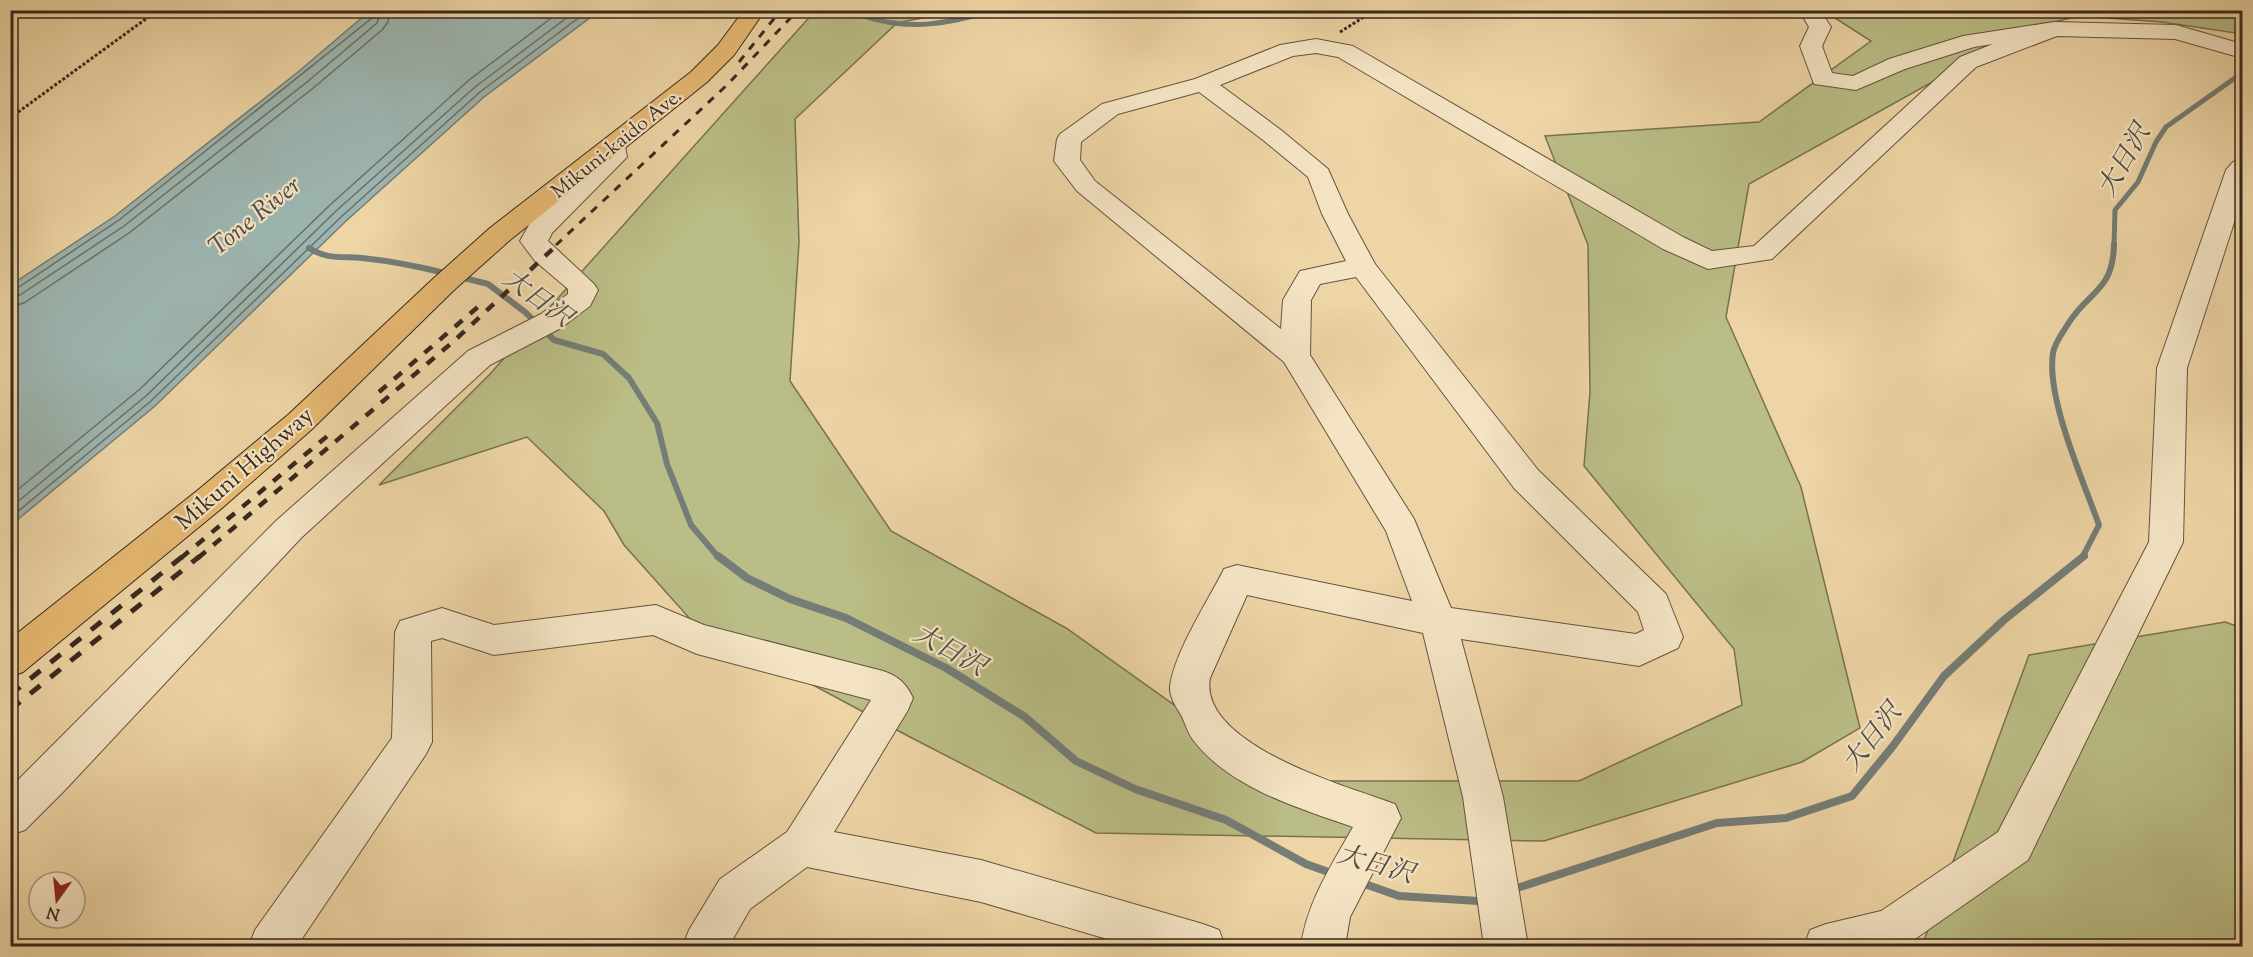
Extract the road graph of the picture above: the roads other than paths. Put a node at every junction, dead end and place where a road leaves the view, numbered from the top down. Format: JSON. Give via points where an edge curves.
{"nodes":[{"id":1,"x":1809,"y":10,"type":"edge"},
{"id":2,"x":749,"y":13,"type":"edge"},
{"id":3,"x":2054,"y":29,"type":"junction"},
{"id":4,"x":2242,"y":51,"type":"edge"},
{"id":5,"x":1203,"y":84,"type":"junction"},
{"id":6,"x":613,"y":146,"type":"junction"},
{"id":7,"x":2242,"y":166,"type":"edge"},
{"id":8,"x":1363,"y":267,"type":"junction"},
{"id":9,"x":455,"y":274,"type":"joint"},
{"id":10,"x":1295,"y":355,"type":"junction"},
{"id":11,"x":1438,"y":621,"type":"junction"},
{"id":12,"x":10,"y":661,"type":"edge"},
{"id":13,"x":10,"y":816,"type":"edge"},
{"id":14,"x":802,"y":846,"type":"junction"},
{"id":15,"x":1326,"y":930,"type":"edge"},
{"id":16,"x":271,"y":946,"type":"edge"},
{"id":17,"x":705,"y":946,"type":"edge"},
{"id":18,"x":1203,"y":946,"type":"edge"},
{"id":19,"x":1506,"y":946,"type":"edge"},
{"id":20,"x":1826,"y":946,"type":"edge"}],
"edges":[{"from":1,"to":3,"type":"street","via":[[1820,27],[1811,46],[1822,79],[1856,83],[1897,64],[1971,41]]},
{"from":2,"to":6,"type":"highway","name":"Mikuni-kaido Ave.","via":[[726,50],[699,77]]},
{"from":3,"to":4,"type":"street","via":[[2175,32]]},
{"from":3,"to":5,"type":"street","via":[[1968,62],[1762,254],[1708,260],[1345,51],[1316,46],[1288,50]]},
{"from":5,"to":8,"type":"street","via":[[1319,174]]},
{"from":5,"to":10,"type":"street","via":[[1110,109],[1069,139],[1067,161],[1086,186]]},
{"from":6,"to":9,"type":"highway","name":"Mikuni-kaido Ave."},
{"from":6,"to":13,"type":"street","via":[[614,157],[540,229],[534,241],[545,257],[578,282],[584,290],[580,299],[539,327],[479,358],[289,529]]},
{"from":7,"to":20,"type":"street","via":[[2172,368],[2166,542],[2013,846],[1890,931]]},
{"from":8,"to":10,"type":"street","via":[[1310,277],[1297,300]]},
{"from":8,"to":11,"type":"street","via":[[1526,479],[1653,604],[1665,637],[1640,650]]},
{"from":9,"to":12,"type":"highway","name":"Mikuni Highway","via":[[300,422]]},
{"from":10,"to":11,"type":"street","via":[[1402,528]]},
{"from":11,"to":15,"type":"street","via":[[1237,579],[1198,661],[1189,689],[1199,718],[1218,742],[1281,782],[1380,818]]},
{"from":11,"to":19,"type":"street","via":[[1483,797]]},
{"from":14,"to":16,"type":"street","via":[[894,698],[883,687],[697,639],[656,620],[494,640],[442,623],[413,632],[412,742]]},
{"from":14,"to":17,"type":"street","via":[[735,894]]},
{"from":14,"to":18,"type":"street","via":[[981,881]]}]}
